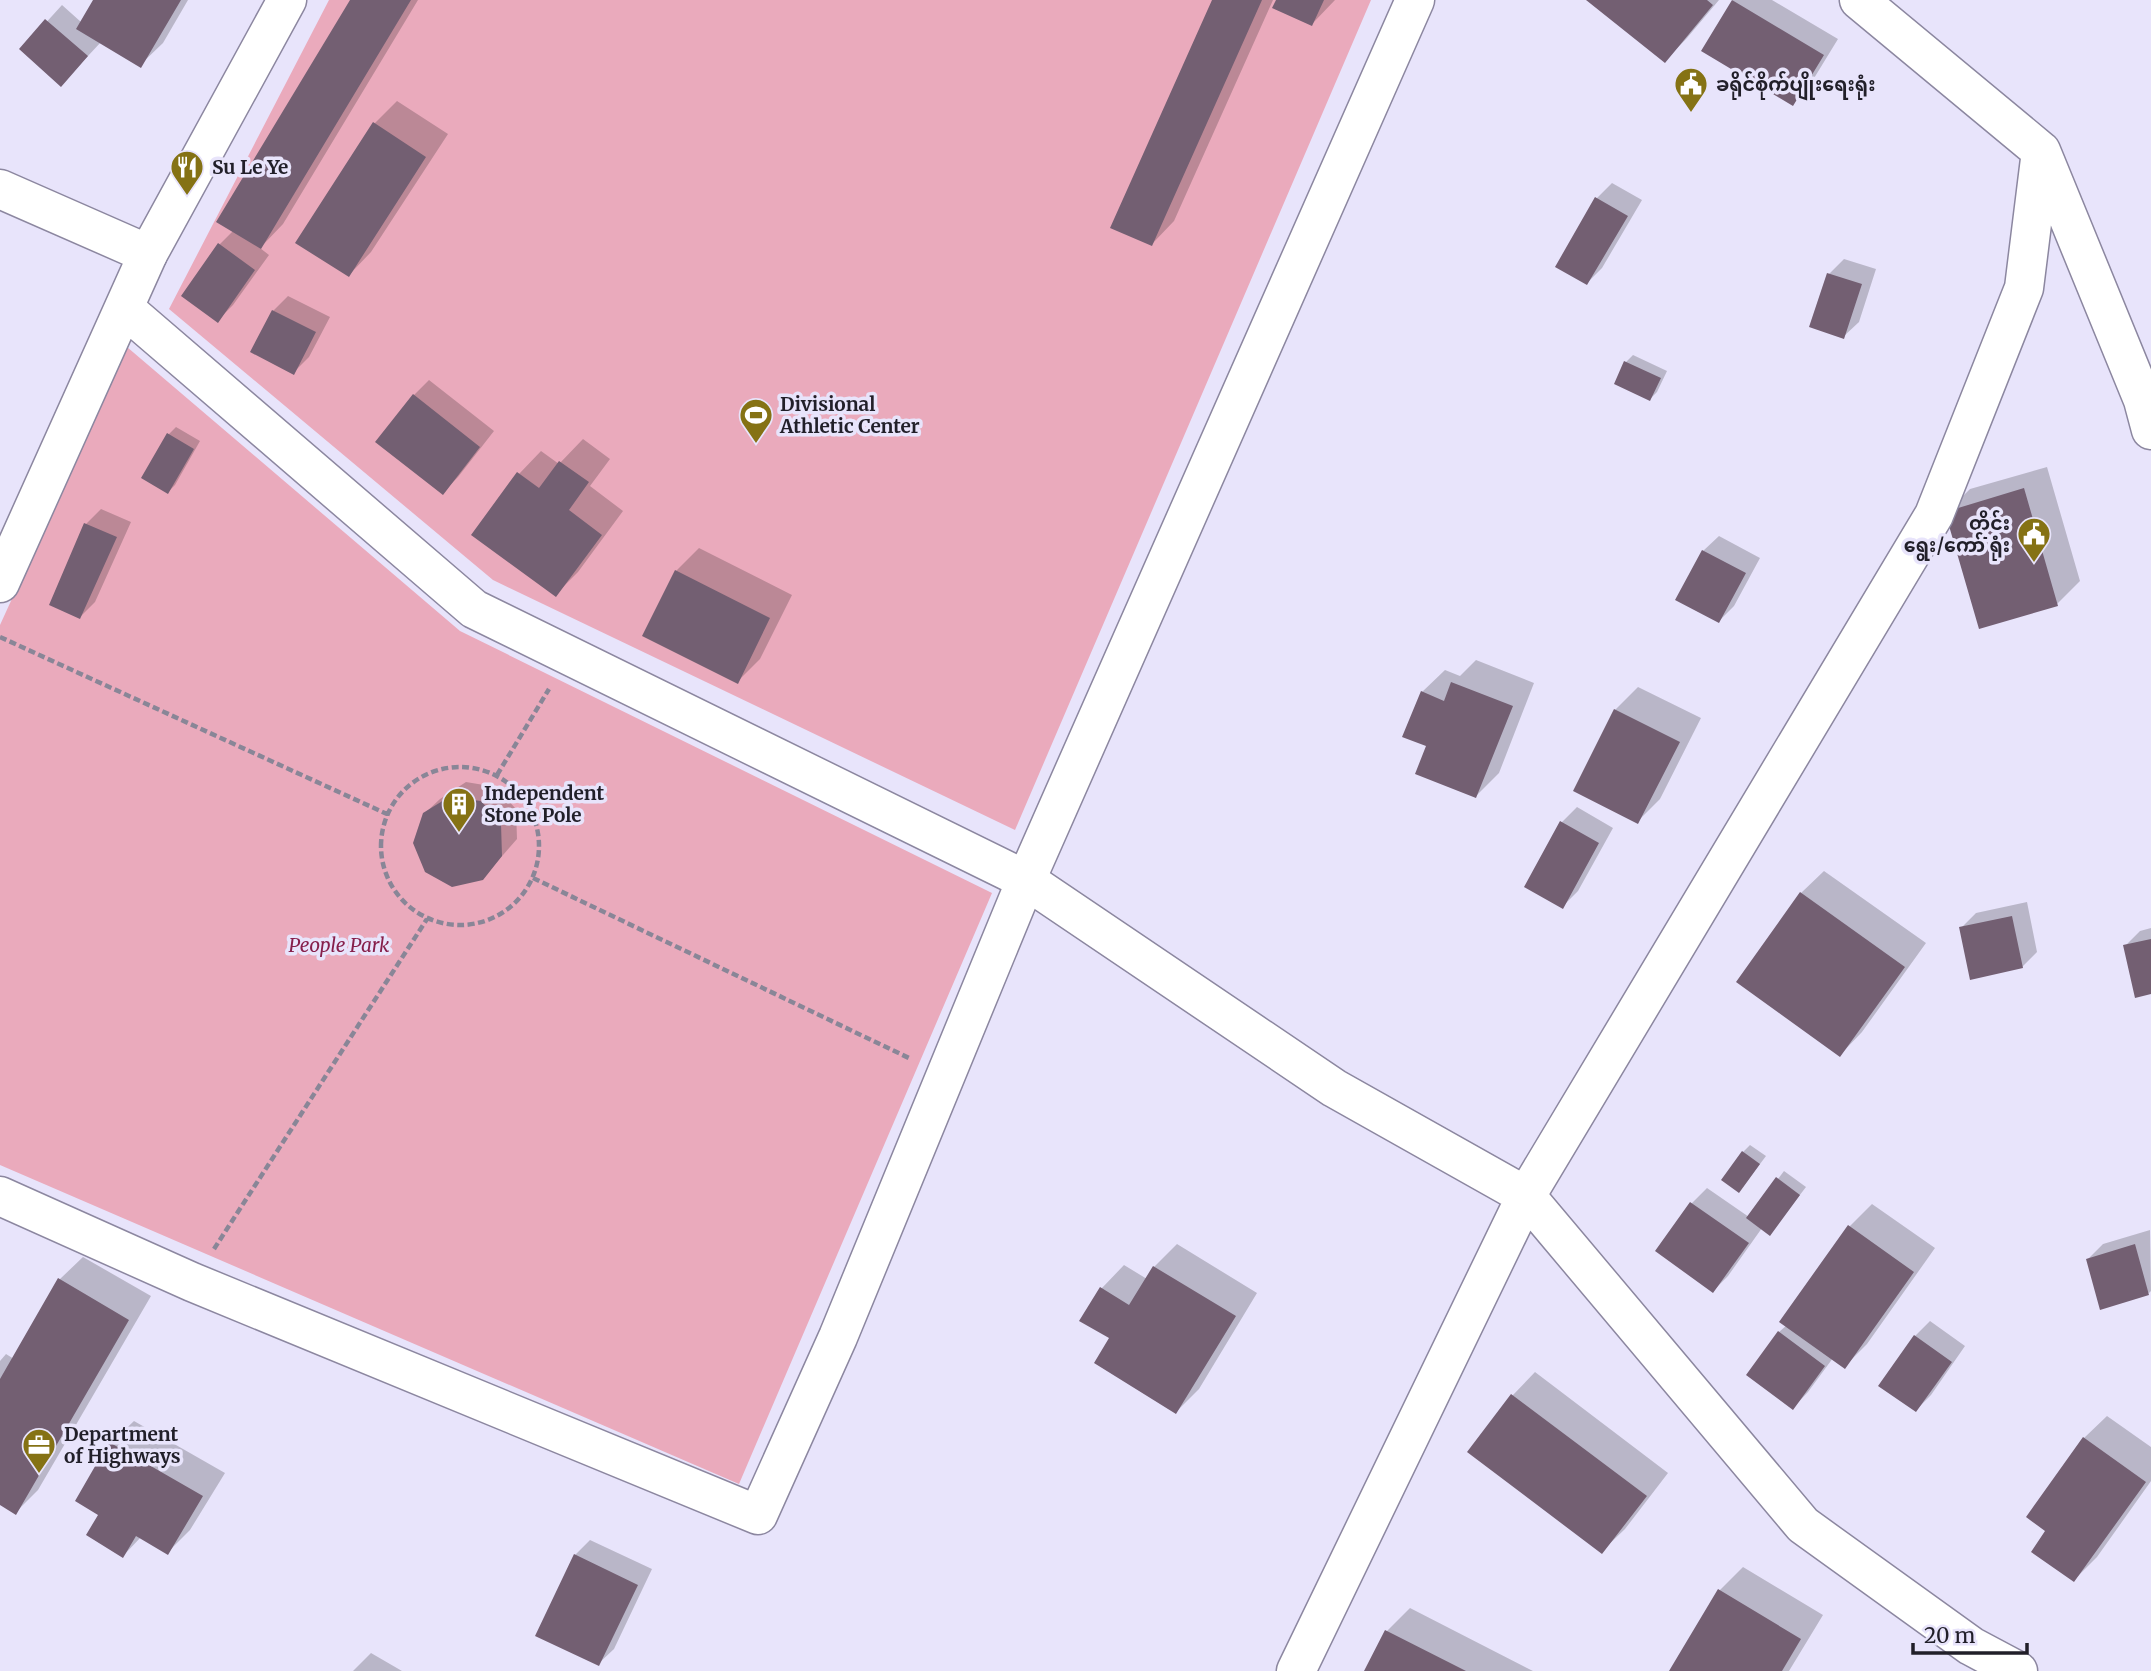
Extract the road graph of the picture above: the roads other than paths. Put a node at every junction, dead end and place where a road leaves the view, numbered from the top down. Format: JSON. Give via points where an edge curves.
{"nodes":[{"id":1,"x":287,"y":0,"type":"edge"},
{"id":2,"x":1415,"y":0,"type":"edge"},
{"id":3,"x":1859,"y":0,"type":"edge"},
{"id":4,"x":2041,"y":152,"type":"junction"},
{"id":5,"x":0,"y":189,"type":"edge"},
{"id":6,"x":148,"y":254,"type":"junction"},
{"id":7,"x":124,"y":308,"type":"junction"},
{"id":8,"x":2151,"y":430,"type":"edge"},
{"id":9,"x":0,"y":583,"type":"edge"},
{"id":10,"x":1026,"y":880,"type":"junction"},
{"id":11,"x":0,"y":1196,"type":"edge"},
{"id":12,"x":1526,"y":1196,"type":"junction"},
{"id":13,"x":1296,"y":1671,"type":"edge"},
{"id":14,"x":2018,"y":1671,"type":"edge"}],
"edges":[{"from":1,"to":6,"type":"main road"},
{"from":2,"to":10,"type":"main road"},
{"from":3,"to":4,"type":"main road"},
{"from":4,"to":8,"type":"main road","via":[[2143,400]]},
{"from":4,"to":12,"type":"main road","via":[[2024,288],[1934,515]]},
{"from":5,"to":6,"type":"main road"},
{"from":6,"to":7,"type":"main road"},
{"from":7,"to":9,"type":"main road"},
{"from":7,"to":10,"type":"main road","via":[[474,609]]},
{"from":10,"to":11,"type":"main road","via":[[838,1336],[758,1515],[192,1282]]},
{"from":10,"to":12,"type":"main road","via":[[1334,1088]]},
{"from":12,"to":13,"type":"main road"},
{"from":12,"to":14,"type":"main road","via":[[1803,1525],[1971,1646]]}]}
